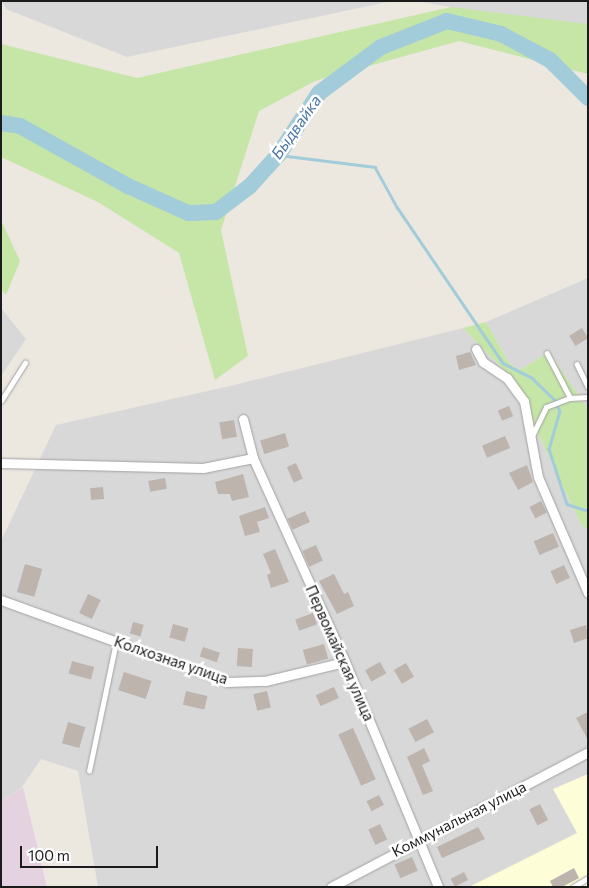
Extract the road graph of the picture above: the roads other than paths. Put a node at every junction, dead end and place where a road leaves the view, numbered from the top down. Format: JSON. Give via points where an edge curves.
{"nodes":[{"id":1,"x":476,"y":349,"type":"dead end"},
{"id":2,"x":547,"y":354,"type":"dead end"},
{"id":3,"x":25,"y":363,"type":"dead end"},
{"id":4,"x":577,"y":364,"type":"dead end"},
{"id":5,"x":588,"y":387,"type":"edge"},
{"id":6,"x":588,"y":397,"type":"edge"},
{"id":7,"x":570,"y":398,"type":"junction"},
{"id":8,"x":1,"y":401,"type":"edge"},
{"id":9,"x":243,"y":419,"type":"dead end"},
{"id":10,"x":532,"y":436,"type":"junction"},
{"id":11,"x":253,"y":458,"type":"junction"},
{"id":12,"x":1,"y":463,"type":"edge"},
{"id":13,"x":588,"y":593,"type":"edge"},
{"id":14,"x":1,"y":600,"type":"edge"},
{"id":15,"x":116,"y":642,"type":"junction"},
{"id":16,"x":345,"y":662,"type":"junction"},
{"id":17,"x":588,"y":752,"type":"edge"},
{"id":18,"x":89,"y":771,"type":"dead end"},
{"id":19,"x":420,"y":838,"type":"junction"},
{"id":20,"x":588,"y":878,"type":"edge"},
{"id":21,"x":331,"y":887,"type":"edge"},
{"id":22,"x":438,"y":887,"type":"edge"},
{"id":23,"x":573,"y":887,"type":"edge"}],
"edges":[{"from":1,"to":10,"type":"street","via":[[483,362],[507,378],[524,400]]},
{"from":2,"to":7,"type":"lane"},
{"from":3,"to":8,"type":"lane"},
{"from":4,"to":5,"type":"lane"},
{"from":6,"to":7,"type":"lane"},
{"from":7,"to":10,"type":"lane","via":[[546,407]]},
{"from":9,"to":11,"type":"street","name":"Первомайская улица"},
{"from":10,"to":13,"type":"street","via":[[538,477]]},
{"from":11,"to":12,"type":"street","via":[[203,468]]},
{"from":11,"to":16,"type":"street","name":"Первомайская улица"},
{"from":14,"to":15,"type":"street","name":"Колхозная улица"},
{"from":15,"to":16,"type":"street","name":"Колхозная улица","via":[[227,682],[265,681]]},
{"from":15,"to":18,"type":"lane"},
{"from":16,"to":19,"type":"street","name":"Первомайская улица"},
{"from":17,"to":19,"type":"street","name":"Коммунальная улица"},
{"from":19,"to":21,"type":"street","name":"Коммунальная улица"},
{"from":19,"to":22,"type":"street","name":"Первомайская улица"},
{"from":20,"to":23,"type":"lane"}]}
